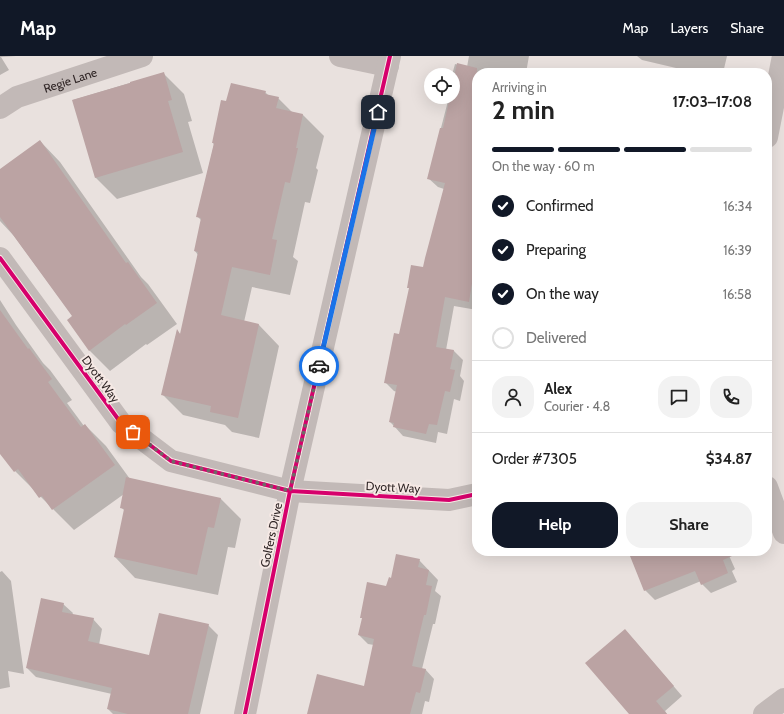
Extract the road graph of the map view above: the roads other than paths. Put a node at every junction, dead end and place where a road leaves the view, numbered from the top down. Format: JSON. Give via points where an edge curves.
{"nodes":[{"id":1,"x":142,"y":56,"type":"edge"},
{"id":2,"x":340,"y":56,"type":"edge"},
{"id":3,"x":782,"y":56,"type":"edge"},
{"id":4,"x":389,"y":61,"type":"edge"},
{"id":5,"x":0,"y":108,"type":"edge"},
{"id":6,"x":772,"y":110,"type":"edge"},
{"id":7,"x":0,"y":258,"type":"edge"},
{"id":8,"x":290,"y":491,"type":"junction"},
{"id":9,"x":472,"y":495,"type":"edge"},
{"id":10,"x":772,"y":501,"type":"edge"},
{"id":11,"x":784,"y":533,"type":"edge"},
{"id":12,"x":784,"y":699,"type":"edge"},
{"id":13,"x":245,"y":714,"type":"edge"},
{"id":14,"x":764,"y":714,"type":"edge"}],
"edges":[{"from":1,"to":5,"type":"street","name":"Regie Lane","via":[[17,97]]},
{"from":2,"to":4,"type":"street"},
{"from":3,"to":6,"type":"street"},
{"from":4,"to":8,"type":"street","name":"Golfers Drive"},
{"from":7,"to":8,"type":"street","name":"Dyott Way","via":[[121,423],[171,461]]},
{"from":8,"to":9,"type":"street","name":"Dyott Way","via":[[450,500]]},
{"from":8,"to":13,"type":"street","name":"Golfers Drive"},
{"from":10,"to":11,"type":"street"},
{"from":12,"to":14,"type":"street"}]}
